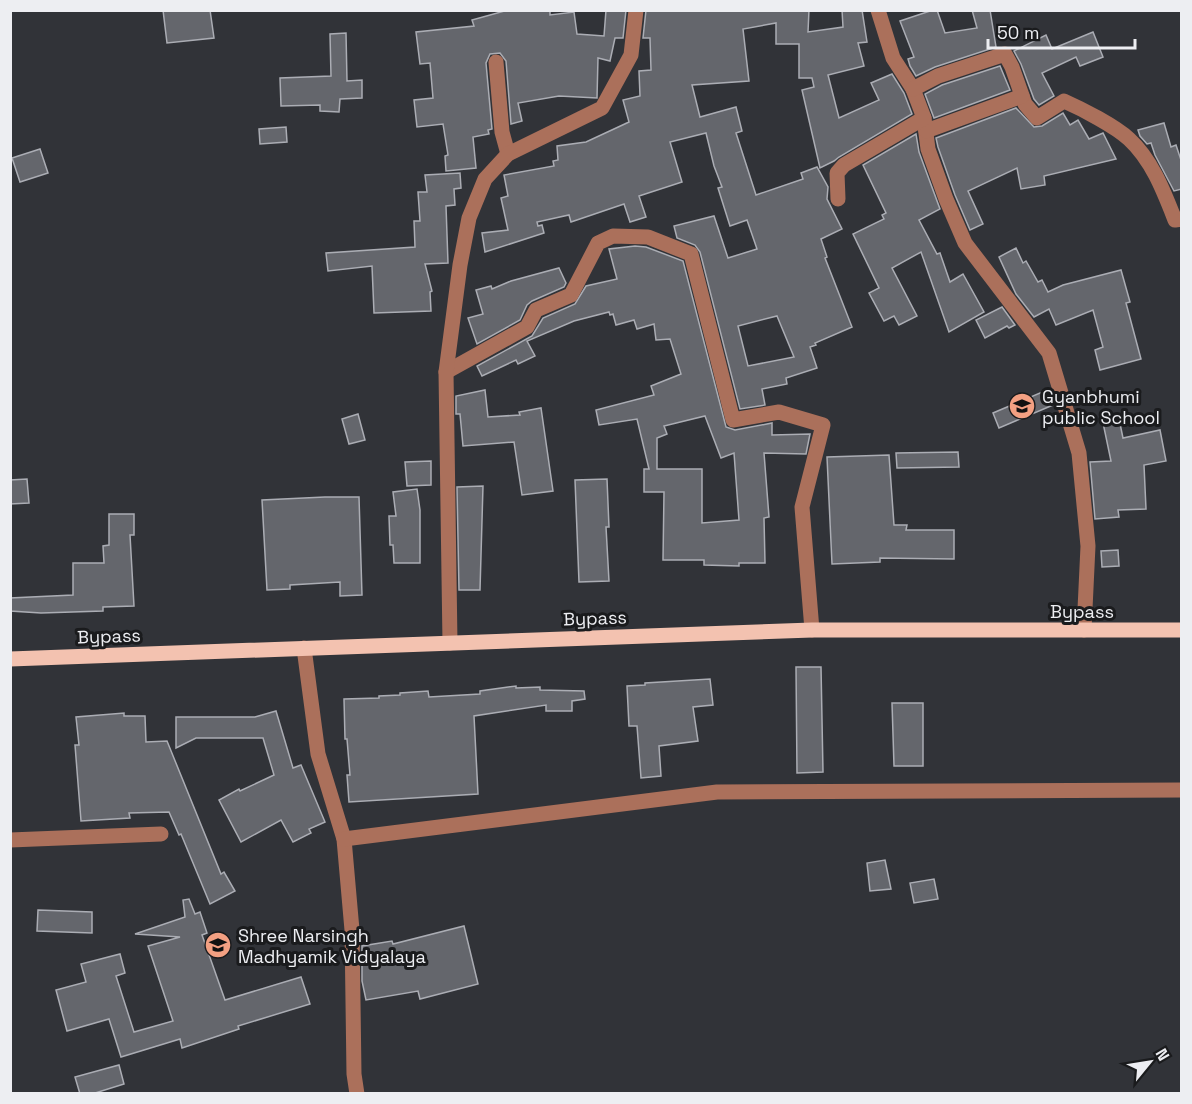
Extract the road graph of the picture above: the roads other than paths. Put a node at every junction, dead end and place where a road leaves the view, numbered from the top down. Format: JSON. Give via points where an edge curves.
{"nodes":[{"id":1,"x":636,"y":10,"type":"edge"},
{"id":2,"x":878,"y":10,"type":"edge"},
{"id":3,"x":496,"y":62,"type":"dead end"},
{"id":4,"x":913,"y":89,"type":"junction"},
{"id":5,"x":1022,"y":96,"type":"junction"},
{"id":6,"x":925,"y":124,"type":"junction"},
{"id":7,"x":508,"y":154,"type":"junction"},
{"id":8,"x":838,"y":199,"type":"dead end"},
{"id":9,"x":1182,"y":219,"type":"edge"},
{"id":10,"x":446,"y":372,"type":"junction"},
{"id":11,"x":812,"y":630,"type":"junction"},
{"id":12,"x":1084,"y":630,"type":"junction"},
{"id":13,"x":1182,"y":630,"type":"edge"},
{"id":14,"x":450,"y":643,"type":"junction"},
{"id":15,"x":304,"y":648,"type":"junction"},
{"id":16,"x":10,"y":659,"type":"edge"},
{"id":17,"x":1182,"y":790,"type":"edge"},
{"id":18,"x":161,"y":834,"type":"dead end"},
{"id":19,"x":344,"y":839,"type":"junction"},
{"id":20,"x":10,"y":840,"type":"edge"},
{"id":21,"x":357,"y":1094,"type":"edge"}],
"edges":[{"from":1,"to":7,"type":"street","via":[[631,55],[602,108]]},
{"from":2,"to":4,"type":"street","via":[[893,58]]},
{"from":3,"to":7,"type":"street","via":[[502,132]]},
{"from":4,"to":5,"type":"street","via":[[938,76],[1005,54]]},
{"from":4,"to":6,"type":"street"},
{"from":5,"to":6,"type":"street"},
{"from":5,"to":9,"type":"street","via":[[1037,118],[1064,101],[1128,138],[1163,189],[1175,220]]},
{"from":6,"to":8,"type":"street","via":[[844,165],[837,173]]},
{"from":6,"to":12,"type":"street","via":[[928,149],[965,243],[1049,353],[1056,375],[1079,453],[1088,546]]},
{"from":7,"to":10,"type":"street","via":[[485,179],[469,218]]},
{"from":10,"to":11,"type":"street","via":[[527,327],[536,310],[571,295],[598,243],[613,236],[648,237],[691,254],[733,420],[779,412],[823,425],[802,507]]},
{"from":10,"to":14,"type":"street"},
{"from":11,"to":12,"type":"main road","name":"Bypass"},
{"from":11,"to":14,"type":"main road","name":"Bypass"},
{"from":12,"to":13,"type":"main road","name":"Bypass"},
{"from":14,"to":15,"type":"main road","name":"Bypass"},
{"from":15,"to":16,"type":"main road","name":"Bypass"},
{"from":15,"to":19,"type":"street","via":[[318,754]]},
{"from":17,"to":19,"type":"street","via":[[717,792]]},
{"from":18,"to":20,"type":"street"},
{"from":19,"to":21,"type":"street","via":[[352,930]]}]}
